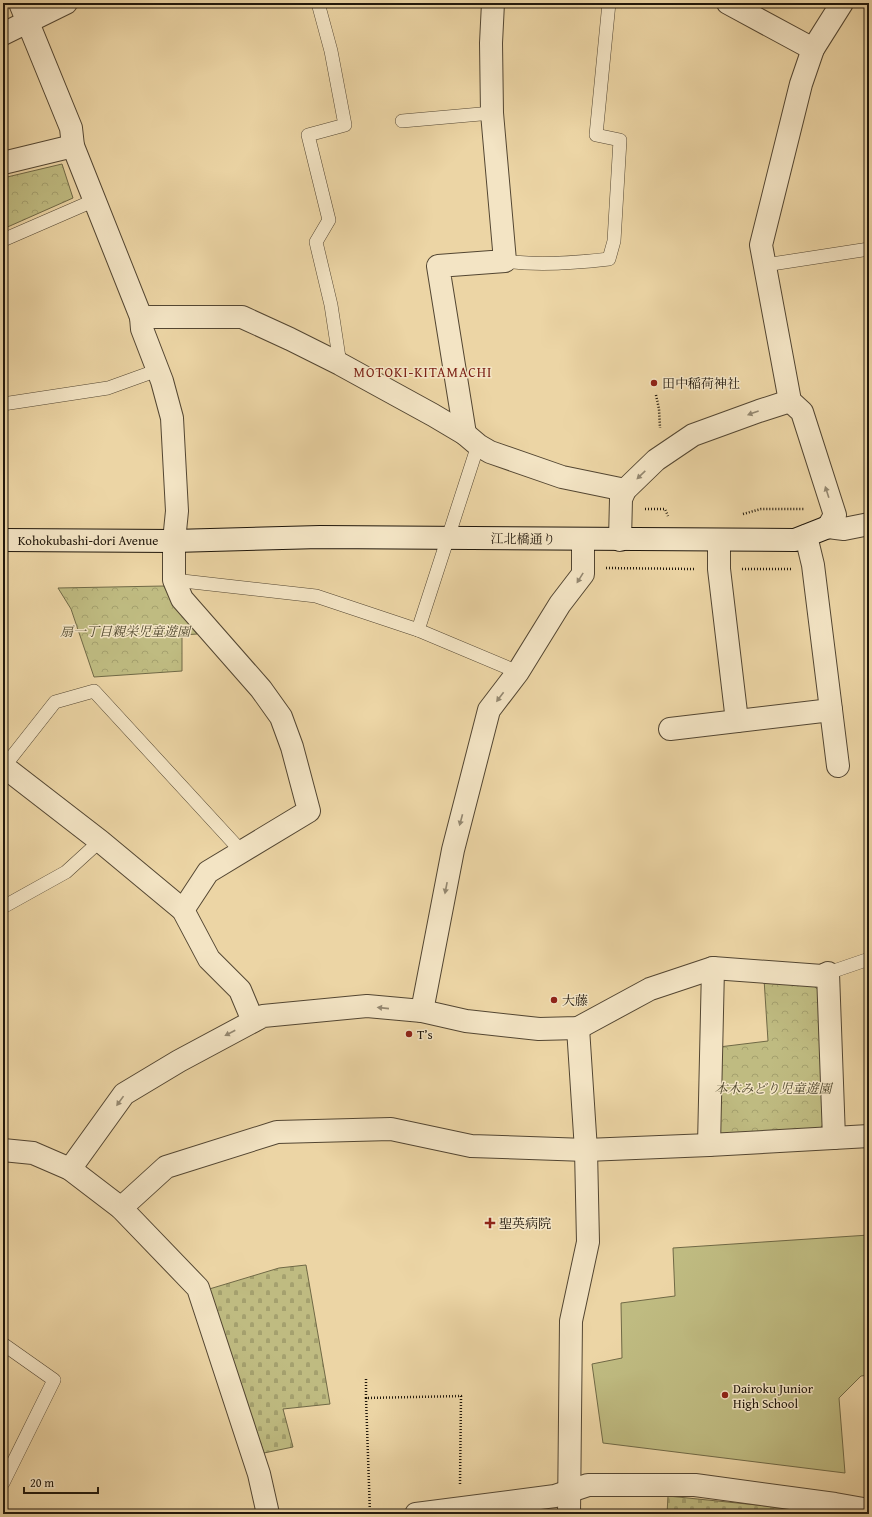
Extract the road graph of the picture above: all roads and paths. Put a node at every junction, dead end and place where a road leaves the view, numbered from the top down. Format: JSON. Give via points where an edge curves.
{"nodes":[{"id":1,"x":66,"y":3,"type":"edge"},
{"id":2,"x":318,"y":3,"type":"edge"},
{"id":3,"x":492,"y":3,"type":"edge"},
{"id":4,"x":609,"y":3,"type":"edge"},
{"id":5,"x":728,"y":3,"type":"edge"},
{"id":6,"x":842,"y":3,"type":"edge"},
{"id":7,"x":24,"y":13,"type":"edge"},
{"id":8,"x":3,"y":34,"type":"edge"},
{"id":9,"x":813,"y":48,"type":"junction"},
{"id":10,"x":492,"y":112,"type":"junction"},
{"id":11,"x":402,"y":121,"type":"dead end"},
{"id":12,"x":73,"y":146,"type":"junction"},
{"id":13,"x":3,"y":163,"type":"edge"},
{"id":14,"x":95,"y":200,"type":"junction"},
{"id":15,"x":3,"y":240,"type":"edge"},
{"id":16,"x":869,"y":249,"type":"edge"},
{"id":17,"x":505,"y":261,"type":"junction"},
{"id":18,"x":765,"y":266,"type":"junction"},
{"id":19,"x":141,"y":317,"type":"junction"},
{"id":20,"x":340,"y":364,"type":"junction"},
{"id":21,"x":158,"y":370,"type":"junction"},
{"id":22,"x":656,"y":395,"type":"dead end"},
{"id":23,"x":790,"y":401,"type":"junction"},
{"id":24,"x":3,"y":404,"type":"edge"},
{"id":25,"x":471,"y":439,"type":"junction"},
{"id":26,"x":661,"y":457,"type":"junction"},
{"id":27,"x":625,"y":490,"type":"junction"},
{"id":28,"x":869,"y":524,"type":"edge"},
{"id":29,"x":828,"y":527,"type":"junction"},
{"id":30,"x":806,"y":536,"type":"junction"},
{"id":31,"x":448,"y":539,"type":"junction"},
{"id":32,"x":3,"y":540,"type":"edge"},
{"id":33,"x":583,"y":540,"type":"junction"},
{"id":34,"x":620,"y":540,"type":"junction"},
{"id":35,"x":719,"y":540,"type":"junction"},
{"id":36,"x":174,"y":541,"type":"junction"},
{"id":37,"x":174,"y":580,"type":"junction"},
{"id":38,"x":418,"y":630,"type":"junction"},
{"id":39,"x":518,"y":672,"type":"junction"},
{"id":40,"x":831,"y":710,"type":"junction"},
{"id":41,"x":737,"y":721,"type":"junction"},
{"id":42,"x":670,"y":729,"type":"dead end"},
{"id":43,"x":838,"y":766,"type":"dead end"},
{"id":44,"x":4,"y":767,"type":"edge"},
{"id":45,"x":100,"y":841,"type":"junction"},
{"id":46,"x":242,"y":852,"type":"junction"},
{"id":47,"x":3,"y":907,"type":"edge"},
{"id":48,"x":183,"y":910,"type":"junction"},
{"id":49,"x":869,"y":959,"type":"edge"},
{"id":50,"x":713,"y":968,"type":"junction"},
{"id":51,"x":828,"y":973,"type":"junction"},
{"id":52,"x":422,"y":1011,"type":"junction"},
{"id":53,"x":253,"y":1021,"type":"junction"},
{"id":54,"x":578,"y":1028,"type":"junction"},
{"id":55,"x":869,"y":1136,"type":"edge"},
{"id":56,"x":834,"y":1138,"type":"junction"},
{"id":57,"x":709,"y":1145,"type":"junction"},
{"id":58,"x":3,"y":1150,"type":"edge"},
{"id":59,"x":586,"y":1150,"type":"junction"},
{"id":60,"x":70,"y":1169,"type":"junction"},
{"id":61,"x":121,"y":1208,"type":"junction"},
{"id":62,"x":3,"y":1344,"type":"edge"},
{"id":63,"x":366,"y":1379,"type":"dead end"},
{"id":64,"x":366,"y":1398,"type":"junction"},
{"id":65,"x":3,"y":1483,"type":"edge"},
{"id":66,"x":570,"y":1490,"type":"junction"},
{"id":67,"x":459,"y":1508,"type":"junction"},
{"id":68,"x":834,"y":1509,"type":"edge"},
{"id":69,"x":869,"y":1510,"type":"edge"},
{"id":70,"x":268,"y":1514,"type":"edge"},
{"id":71,"x":370,"y":1514,"type":"edge"},
{"id":72,"x":416,"y":1514,"type":"edge"},
{"id":73,"x":569,"y":1514,"type":"edge"}],
"edges":[{"from":1,"to":7,"type":"street"},
{"from":2,"to":20,"type":"lane","via":[[331,52],[345,125],[308,135],[329,220],[316,242]]},
{"from":3,"to":10,"type":"street"},
{"from":4,"to":17,"type":"lane","via":[[596,135],[620,140],[614,241],[609,259],[524,264]]},
{"from":5,"to":9,"type":"street"},
{"from":6,"to":9,"type":"street"},
{"from":7,"to":8,"type":"street"},
{"from":7,"to":12,"type":"street","via":[[71,128]]},
{"from":9,"to":18,"type":"street","via":[[801,84],[762,244]]},
{"from":10,"to":11,"type":"lane"},
{"from":10,"to":17,"type":"street"},
{"from":12,"to":13,"type":"street"},
{"from":12,"to":14,"type":"street"},
{"from":14,"to":15,"type":"lane"},
{"from":14,"to":19,"type":"street"},
{"from":16,"to":18,"type":"lane"},
{"from":17,"to":25,"type":"street","via":[[438,266]]},
{"from":18,"to":23,"type":"street"},
{"from":19,"to":20,"type":"street","via":[[242,317]]},
{"from":19,"to":21,"type":"street","via":[[142,329]]},
{"from":20,"to":25,"type":"street"},
{"from":21,"to":24,"type":"lane","via":[[108,388]]},
{"from":21,"to":36,"type":"street","via":[[172,418],[177,511]]},
{"from":22,"to":26,"type":"path"},
{"from":23,"to":26,"type":"street","one_way":true,"via":[[692,435]]},
{"from":29,"to":23,"type":"street","one_way":true,"via":[[835,515],[802,412]]},
{"from":25,"to":27,"type":"street","via":[[490,452],[562,477]]},
{"from":25,"to":31,"type":"lane"},
{"from":26,"to":27,"type":"street","one_way":true},
{"from":27,"to":34,"type":"street","via":[[621,499]]},
{"from":28,"to":29,"type":"street","name":"江北橋通り","via":[[844,529]]},
{"from":29,"to":30,"type":"street","name":"江北橋通り"},
{"from":30,"to":35,"type":"street","name":"江北橋通り","via":[[795,540]]},
{"from":30,"to":40,"type":"street","via":[[813,565]]},
{"from":31,"to":33,"type":"street","name":"江北橋通り"},
{"from":31,"to":36,"type":"street","name":"江北橋通り"},
{"from":31,"to":38,"type":"lane"},
{"from":32,"to":36,"type":"street","name":"Kohokubashi-dori Avenue"},
{"from":33,"to":34,"type":"street","name":"江北橋通り"},
{"from":33,"to":39,"type":"street","one_way":true,"via":[[583,574],[560,604]]},
{"from":34,"to":35,"type":"street","name":"江北橋通り"},
{"from":35,"to":41,"type":"street","via":[[719,569]]},
{"from":36,"to":37,"type":"street"},
{"from":37,"to":38,"type":"lane","via":[[316,596]]},
{"from":37,"to":46,"type":"street","via":[[182,599],[261,689],[281,718],[292,747],[309,811]]},
{"from":38,"to":39,"type":"lane"},
{"from":39,"to":52,"type":"street","one_way":true,"via":[[489,710],[453,850]]},
{"from":40,"to":41,"type":"street"},
{"from":40,"to":43,"type":"street"},
{"from":41,"to":42,"type":"street"},
{"from":44,"to":45,"type":"street"},
{"from":44,"to":46,"type":"lane","via":[[55,702],[94,691]]},
{"from":45,"to":47,"type":"lane","via":[[66,872]]},
{"from":45,"to":48,"type":"street"},
{"from":46,"to":48,"type":"street","via":[[208,872]]},
{"from":48,"to":53,"type":"street","via":[[209,959],[240,990]]},
{"from":49,"to":51,"type":"lane"},
{"from":50,"to":51,"type":"street","via":[[822,976]]},
{"from":50,"to":54,"type":"street","via":[[650,989]]},
{"from":50,"to":57,"type":"street"},
{"from":51,"to":56,"type":"street"},
{"from":52,"to":53,"type":"street","one_way":true,"via":[[367,1006],[263,1016]]},
{"from":52,"to":54,"type":"street","via":[[466,1021],[532,1028]]},
{"from":53,"to":60,"type":"street","one_way":true,"via":[[124,1094]]},
{"from":54,"to":59,"type":"street"},
{"from":55,"to":56,"type":"street"},
{"from":56,"to":57,"type":"street"},
{"from":57,"to":59,"type":"street"},
{"from":58,"to":60,"type":"street","via":[[33,1153]]},
{"from":59,"to":61,"type":"street","via":[[471,1146],[391,1129],[277,1132],[166,1167]]},
{"from":59,"to":66,"type":"street","via":[[588,1242],[571,1321]]},
{"from":60,"to":61,"type":"street"},
{"from":61,"to":70,"type":"street","via":[[198,1288],[259,1474]]},
{"from":62,"to":65,"type":"lane","via":[[54,1380]]},
{"from":63,"to":64,"type":"path"},
{"from":64,"to":67,"type":"path","via":[[461,1396]]},
{"from":64,"to":71,"type":"path"},
{"from":66,"to":67,"type":"street","via":[[555,1496]]},
{"from":66,"to":68,"type":"street","via":[[588,1485],[695,1485]]},
{"from":66,"to":73,"type":"street"},
{"from":67,"to":72,"type":"street"},
{"from":68,"to":69,"type":"street"}]}
